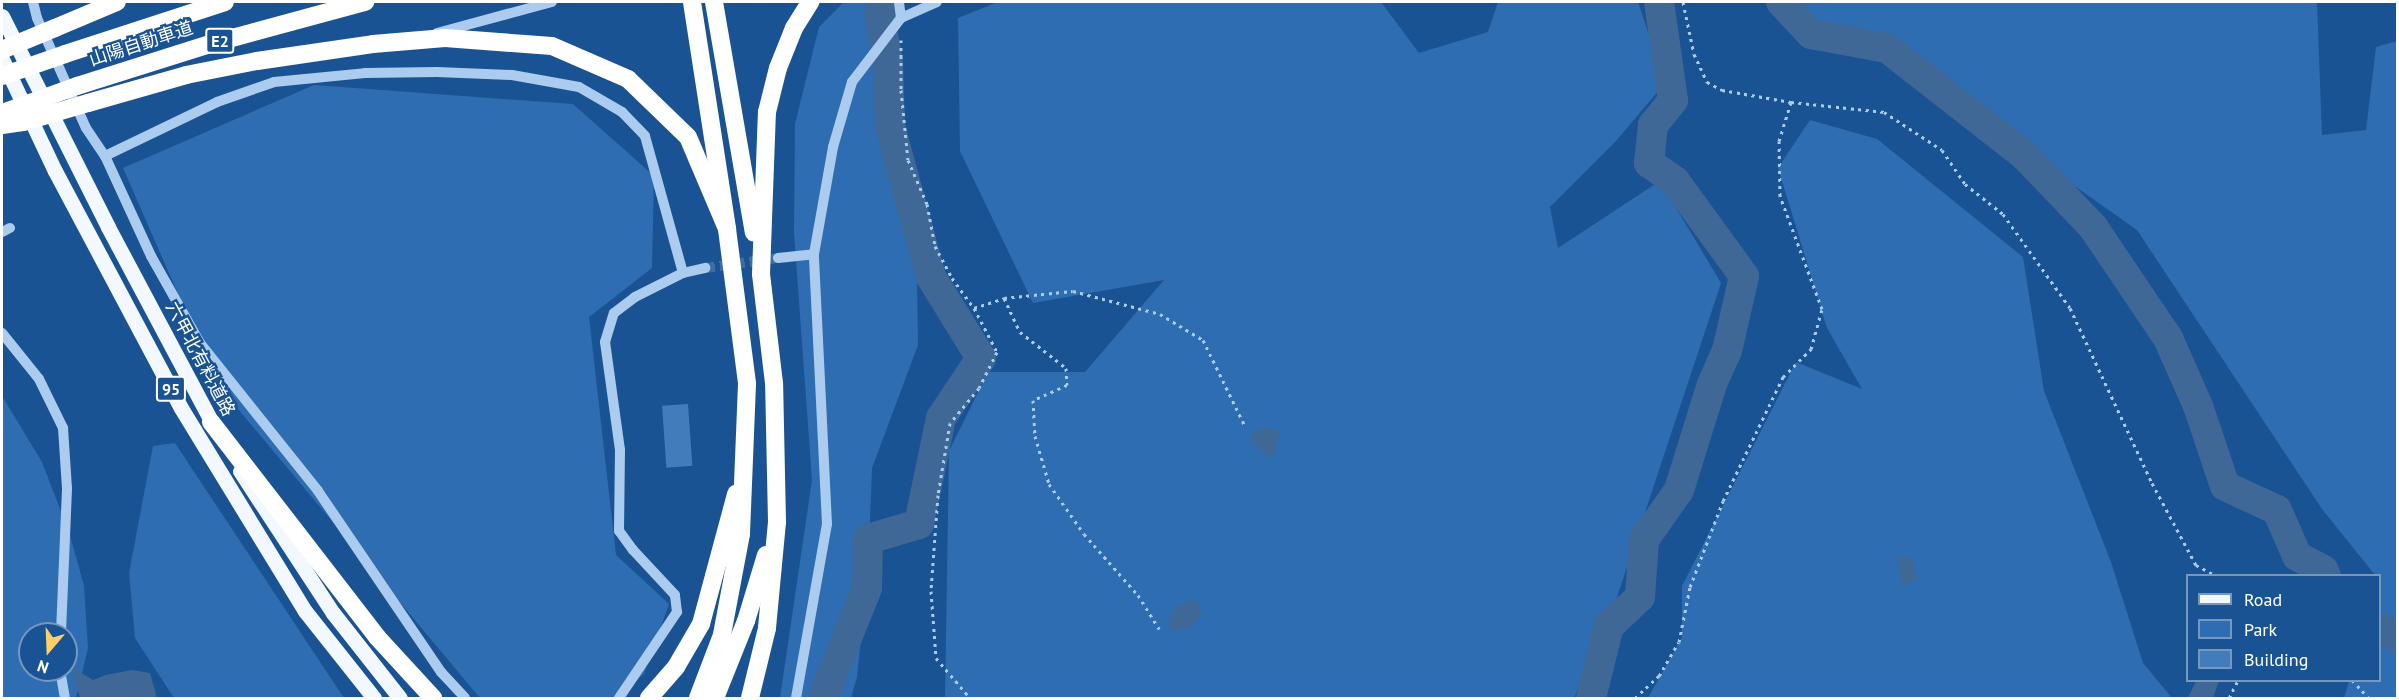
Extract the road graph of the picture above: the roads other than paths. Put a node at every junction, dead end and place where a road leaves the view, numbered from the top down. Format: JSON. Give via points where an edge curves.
{"nodes":[{"id":1,"x":33,"y":2,"type":"edge"},
{"id":2,"x":117,"y":2,"type":"edge"},
{"id":3,"x":225,"y":2,"type":"edge"},
{"id":4,"x":365,"y":2,"type":"edge"},
{"id":5,"x":552,"y":2,"type":"edge"},
{"id":6,"x":692,"y":2,"type":"edge"},
{"id":7,"x":714,"y":2,"type":"edge"},
{"id":8,"x":810,"y":2,"type":"edge"},
{"id":9,"x":899,"y":2,"type":"edge"},
{"id":10,"x":937,"y":2,"type":"edge"},
{"id":11,"x":2,"y":16,"type":"edge"},
{"id":12,"x":901,"y":18,"type":"junction"},
{"id":13,"x":408,"y":41,"type":"junction"},
{"id":14,"x":2,"y":51,"type":"edge"},
{"id":15,"x":2,"y":59,"type":"edge"},
{"id":16,"x":2,"y":76,"type":"edge"},
{"id":17,"x":2,"y":113,"type":"edge"},
{"id":18,"x":2,"y":125,"type":"edge"},
{"id":19,"x":105,"y":156,"type":"junction"},
{"id":20,"x":727,"y":229,"type":"junction"},
{"id":21,"x":814,"y":254,"type":"junction"},
{"id":22,"x":778,"y":258,"type":"tunnel mouth"},
{"id":23,"x":705,"y":268,"type":"tunnel mouth"},
{"id":24,"x":683,"y":273,"type":"junction"},
{"id":25,"x":761,"y":274,"type":"junction"},
{"id":26,"x":2,"y":333,"type":"edge"},
{"id":27,"x":211,"y":422,"type":"junction"},
{"id":28,"x":744,"y":463,"type":"junction"},
{"id":29,"x":777,"y":522,"type":"junction"},
{"id":30,"x":61,"y":622,"type":"edge"},
{"id":31,"x":62,"y":682,"type":"edge"},
{"id":32,"x":65,"y":699,"type":"edge"},
{"id":33,"x":374,"y":699,"type":"edge"},
{"id":34,"x":400,"y":699,"type":"edge"},
{"id":35,"x":433,"y":699,"type":"edge"},
{"id":36,"x":465,"y":699,"type":"edge"},
{"id":37,"x":619,"y":699,"type":"edge"},
{"id":38,"x":649,"y":699,"type":"edge"},
{"id":39,"x":698,"y":699,"type":"edge"},
{"id":40,"x":715,"y":699,"type":"edge"},
{"id":41,"x":750,"y":699,"type":"edge"},
{"id":42,"x":796,"y":699,"type":"edge"}],
"edges":[{"from":1,"to":19,"type":"street","via":[[86,128]]},
{"from":2,"to":14,"type":"highway","bridge":true},
{"from":3,"to":16,"type":"highway","name":"山陽自動車道","number":"E2","bridge":true},
{"from":4,"to":17,"type":"highway","name":"山陽自動車道","number":"E2","bridge":true,"via":[[210,44]]},
{"from":5,"to":13,"type":"street"},
{"from":6,"to":20,"type":"highway"},
{"from":7,"to":25,"type":"highway"},
{"from":8,"to":25,"type":"highway","via":[[794,28],[778,68],[767,112]]},
{"from":9,"to":12,"type":"street"},
{"from":10,"to":12,"type":"street"},
{"from":11,"to":27,"type":"main road","name":"六甲北有料道路","number":"95"},
{"from":12,"to":21,"type":"street","via":[[852,82],[833,147]]},
{"from":13,"to":18,"type":"highway","bridge":true,"via":[[257,61],[186,75]]},
{"from":13,"to":20,"type":"highway","via":[[445,38],[552,46],[628,79],[688,137]]},
{"from":15,"to":33,"type":"main road","number":"95","via":[[56,171],[181,408],[305,611]]},
{"from":19,"to":24,"type":"street","via":[[217,102],[274,82],[365,73],[437,72],[512,75],[579,87],[622,112],[645,136]]},
{"from":19,"to":36,"type":"street","via":[[151,256],[200,343],[318,492],[441,672]]},
{"from":20,"to":28,"type":"highway","via":[[747,384]]},
{"from":21,"to":22,"type":"street"},
{"from":21,"to":42,"type":"street","via":[[827,524]]},
{"from":23,"to":24,"type":"street"},
{"from":24,"to":37,"type":"street","via":[[635,297],[614,313],[605,342],[620,450],[619,531],[675,595],[677,612]]},
{"from":25,"to":29,"type":"highway","via":[[774,383]]},
{"from":26,"to":30,"type":"street","via":[[39,379],[63,429],[67,489]]},
{"from":27,"to":34,"type":"main road","name":"六甲北有料道路","number":"95","via":[[333,613]]},
{"from":27,"to":35,"type":"highway","via":[[377,637]]},
{"from":28,"to":38,"type":"highway","via":[[701,624],[676,667]]},
{"from":28,"to":39,"type":"highway","via":[[741,534],[722,635]]},
{"from":29,"to":40,"type":"highway","via":[[746,621]]},
{"from":29,"to":41,"type":"highway","via":[[767,628]]},
{"from":31,"to":32,"type":"street"}]}
